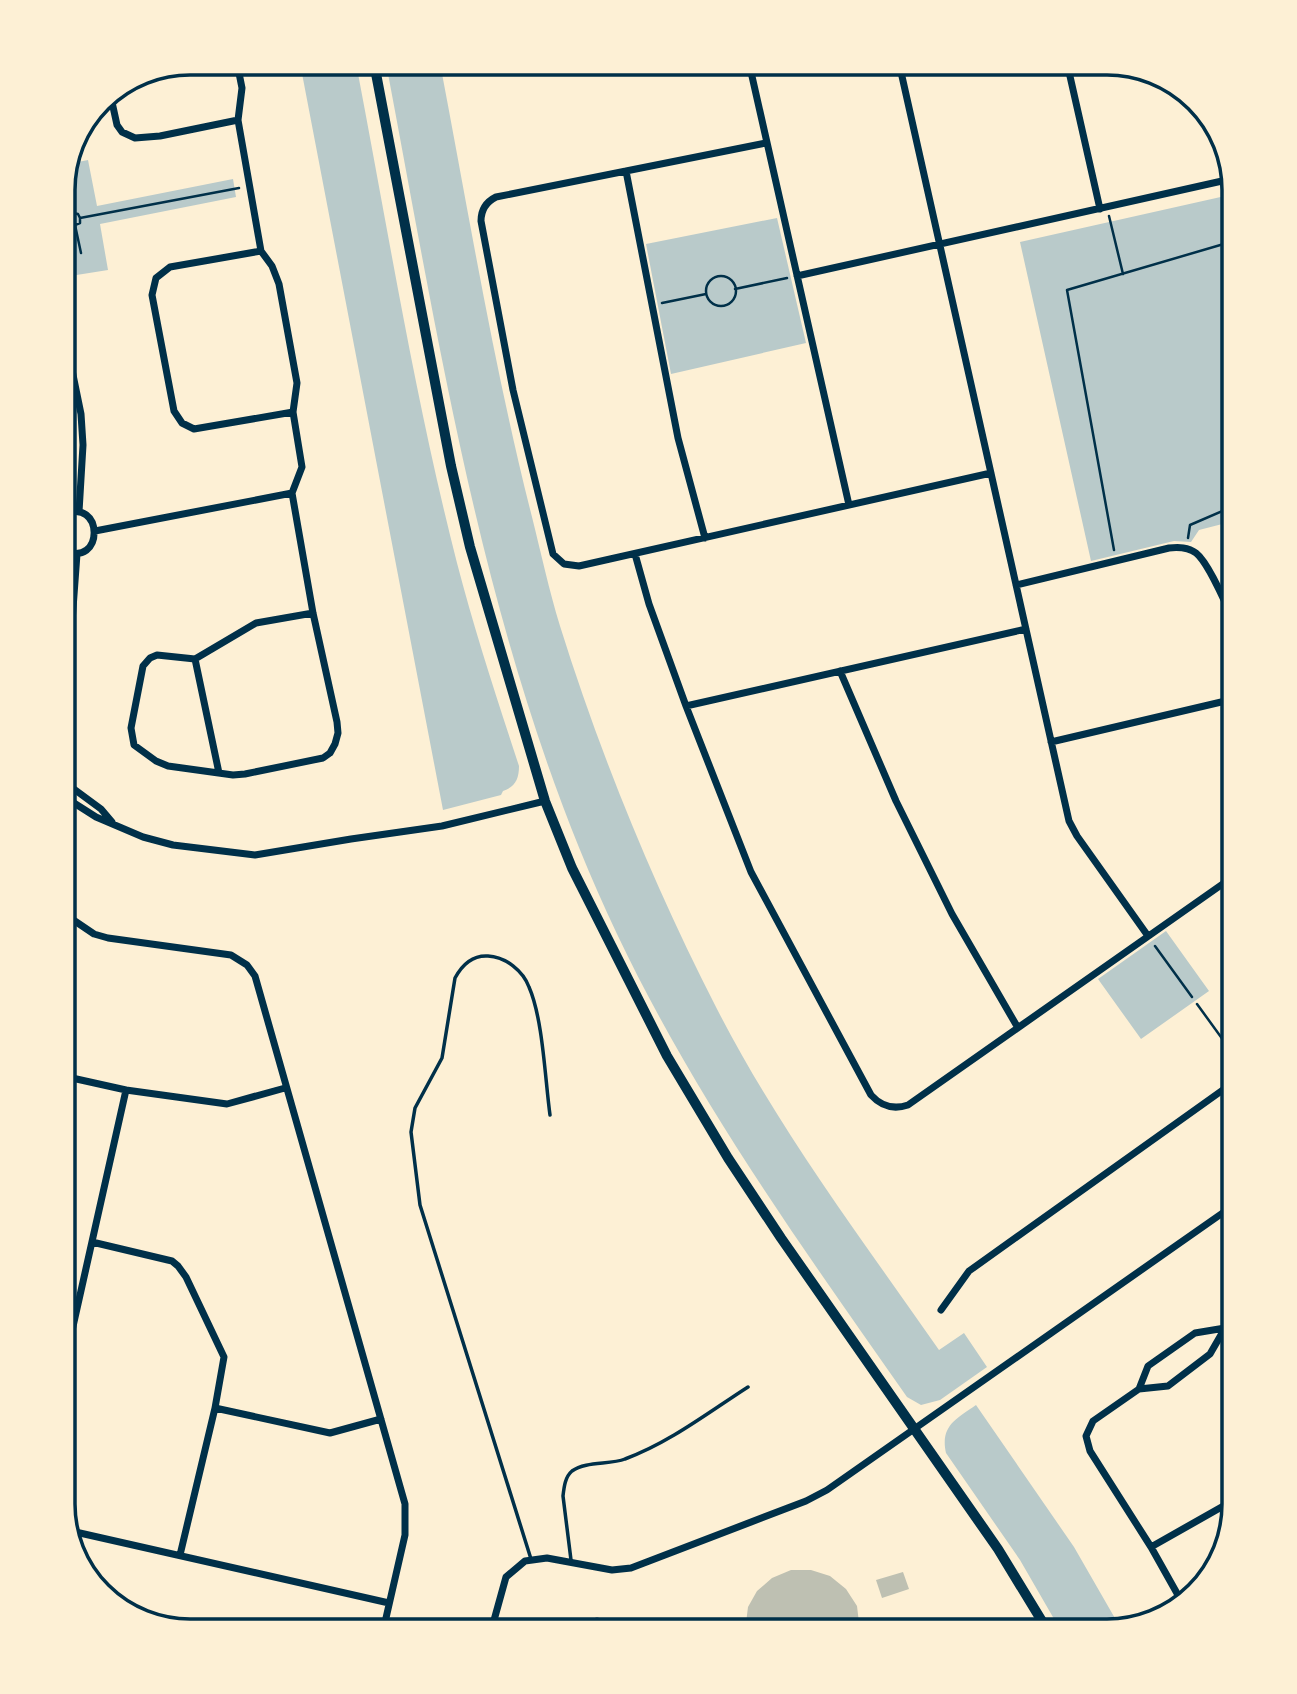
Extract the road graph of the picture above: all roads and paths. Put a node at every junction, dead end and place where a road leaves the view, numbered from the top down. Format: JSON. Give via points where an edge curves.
{"nodes":[{"id":1,"x":239,"y":75,"type":"edge"},
{"id":2,"x":376,"y":75,"type":"edge"},
{"id":3,"x":752,"y":75,"type":"edge"},
{"id":4,"x":902,"y":75,"type":"edge"},
{"id":5,"x":1070,"y":75,"type":"edge"},
{"id":6,"x":113,"y":106,"type":"edge"},
{"id":7,"x":238,"y":120,"type":"junction"},
{"id":8,"x":766,"y":143,"type":"junction"},
{"id":9,"x":626,"y":171,"type":"junction"},
{"id":10,"x":1221,"y":181,"type":"edge"},
{"id":11,"x":250,"y":186,"type":"junction"},
{"id":12,"x":1103,"y":208,"type":"junction"},
{"id":13,"x":75,"y":213,"type":"edge"},
{"id":14,"x":80,"y":218,"type":"junction"},
{"id":15,"x":75,"y":225,"type":"joint"},
{"id":16,"x":939,"y":245,"type":"junction"},
{"id":17,"x":1222,"y":245,"type":"edge"},
{"id":18,"x":261,"y":251,"type":"junction"},
{"id":19,"x":81,"y":253,"type":"dead end"},
{"id":20,"x":1123,"y":274,"type":"junction"},
{"id":21,"x":797,"y":276,"type":"junction"},
{"id":22,"x":735,"y":289,"type":"junction"},
{"id":23,"x":706,"y":294,"type":"junction"},
{"id":24,"x":652,"y":305,"type":"junction"},
{"id":25,"x":75,"y":385,"type":"edge"},
{"id":26,"x":293,"y":412,"type":"junction"},
{"id":27,"x":991,"y":473,"type":"junction"},
{"id":28,"x":292,"y":493,"type":"junction"},
{"id":29,"x":849,"y":505,"type":"junction"},
{"id":30,"x":1222,"y":511,"type":"edge"},
{"id":31,"x":79,"y":512,"type":"junction"},
{"id":32,"x":75,"y":513,"type":"edge"},
{"id":33,"x":95,"y":531,"type":"junction"},
{"id":34,"x":705,"y":538,"type":"junction"},
{"id":35,"x":1186,"y":548,"type":"junction"},
{"id":36,"x":77,"y":554,"type":"joint"},
{"id":37,"x":635,"y":554,"type":"junction"},
{"id":38,"x":1116,"y":561,"type":"junction"},
{"id":39,"x":75,"y":581,"type":"edge"},
{"id":40,"x":1016,"y":585,"type":"junction"},
{"id":41,"x":1222,"y":599,"type":"edge"},
{"id":42,"x":313,"y":613,"type":"junction"},
{"id":43,"x":1026,"y":629,"type":"junction"},
{"id":44,"x":195,"y":659,"type":"junction"},
{"id":45,"x":840,"y":671,"type":"junction"},
{"id":46,"x":1222,"y":702,"type":"edge"},
{"id":47,"x":686,"y":706,"type":"junction"},
{"id":48,"x":1051,"y":742,"type":"junction"},
{"id":49,"x":219,"y":773,"type":"junction"},
{"id":50,"x":75,"y":790,"type":"edge"},
{"id":51,"x":545,"y":801,"type":"junction"},
{"id":52,"x":75,"y":804,"type":"edge"},
{"id":53,"x":112,"y":822,"type":"junction"},
{"id":54,"x":1222,"y":884,"type":"edge"},
{"id":55,"x":75,"y":921,"type":"edge"},
{"id":56,"x":1148,"y":936,"type":"junction"},
{"id":57,"x":1192,"y":997,"type":"dead end"},
{"id":58,"x":1197,"y":1004,"type":"dead end"},
{"id":59,"x":1018,"y":1028,"type":"junction"},
{"id":60,"x":1222,"y":1038,"type":"edge"},
{"id":61,"x":75,"y":1079,"type":"edge"},
{"id":62,"x":285,"y":1088,"type":"junction"},
{"id":63,"x":126,"y":1090,"type":"junction"},
{"id":64,"x":1222,"y":1091,"type":"edge"},
{"id":65,"x":550,"y":1115,"type":"dead end"},
{"id":66,"x":1222,"y":1213,"type":"edge"},
{"id":67,"x":92,"y":1242,"type":"junction"},
{"id":68,"x":941,"y":1310,"type":"dead end"},
{"id":69,"x":75,"y":1318,"type":"edge"},
{"id":70,"x":1222,"y":1328,"type":"edge"},
{"id":71,"x":1222,"y":1333,"type":"edge"},
{"id":72,"x":748,"y":1387,"type":"dead end"},
{"id":73,"x":1139,"y":1388,"type":"junction"},
{"id":74,"x":215,"y":1408,"type":"junction"},
{"id":75,"x":381,"y":1419,"type":"junction"},
{"id":76,"x":914,"y":1429,"type":"junction"},
{"id":77,"x":1222,"y":1507,"type":"edge"},
{"id":78,"x":79,"y":1533,"type":"edge"},
{"id":79,"x":1151,"y":1547,"type":"junction"},
{"id":80,"x":180,"y":1555,"type":"junction"},
{"id":81,"x":531,"y":1559,"type":"junction"},
{"id":82,"x":571,"y":1563,"type":"junction"},
{"id":83,"x":1177,"y":1594,"type":"edge"},
{"id":84,"x":389,"y":1603,"type":"junction"},
{"id":85,"x":386,"y":1619,"type":"edge"},
{"id":86,"x":494,"y":1619,"type":"edge"},
{"id":87,"x":1041,"y":1619,"type":"edge"}],
"edges":[{"from":1,"to":7,"type":"street"},
{"from":2,"to":51,"type":"street","via":[[457,493]]},
{"from":3,"to":8,"type":"street"},
{"from":4,"to":16,"type":"street"},
{"from":5,"to":12,"type":"street"},
{"from":6,"to":7,"type":"street","via":[[117,125],[135,138]]},
{"from":7,"to":11,"type":"street"},
{"from":8,"to":9,"type":"street"},
{"from":8,"to":21,"type":"street"},
{"from":9,"to":24,"type":"street"},
{"from":9,"to":37,"type":"street","via":[[496,197],[484,206],[481,221],[513,390],[553,554],[574,567]]},
{"from":10,"to":12,"type":"street"},
{"from":11,"to":14,"type":"path"},
{"from":11,"to":18,"type":"street"},
{"from":12,"to":16,"type":"street"},
{"from":12,"to":20,"type":"path"},
{"from":13,"to":14,"type":"path"},
{"from":14,"to":15,"type":"path"},
{"from":15,"to":19,"type":"path"},
{"from":16,"to":21,"type":"street"},
{"from":16,"to":27,"type":"street"},
{"from":17,"to":20,"type":"path"},
{"from":18,"to":26,"type":"street","via":[[279,284],[297,383]]},
{"from":18,"to":26,"type":"street","via":[[170,267],[156,278],[152,295],[174,411],[182,423],[194,429]]},
{"from":20,"to":38,"type":"path","via":[[1067,290]]},
{"from":21,"to":22,"type":"path"},
{"from":21,"to":29,"type":"street"},
{"from":22,"to":23,"type":"path","via":[[733,300],[723,306],[712,304]]},
{"from":22,"to":23,"type":"path","via":[[729,279],[718,277],[708,283]]},
{"from":23,"to":24,"type":"path"},
{"from":24,"to":34,"type":"street","via":[[678,438]]},
{"from":25,"to":31,"type":"street","via":[[83,446]]},
{"from":26,"to":28,"type":"street","via":[[302,467]]},
{"from":27,"to":29,"type":"street"},
{"from":27,"to":40,"type":"street"},
{"from":28,"to":33,"type":"street"},
{"from":28,"to":42,"type":"street"},
{"from":29,"to":34,"type":"street"},
{"from":30,"to":35,"type":"path","via":[[1190,525]]},
{"from":31,"to":32,"type":"street"},
{"from":31,"to":33,"type":"street","via":[[90,519]]},
{"from":33,"to":36,"type":"street","via":[[91,545]]},
{"from":34,"to":37,"type":"street"},
{"from":35,"to":38,"type":"street"},
{"from":35,"to":41,"type":"street","via":[[1204,564]]},
{"from":36,"to":39,"type":"street"},
{"from":37,"to":47,"type":"street"},
{"from":38,"to":40,"type":"street"},
{"from":40,"to":43,"type":"street"},
{"from":42,"to":44,"type":"street","via":[[256,623]]},
{"from":42,"to":49,"type":"street","via":[[337,722],[333,749],[316,760],[245,774]]},
{"from":43,"to":45,"type":"street"},
{"from":43,"to":48,"type":"street"},
{"from":44,"to":49,"type":"street"},
{"from":44,"to":49,"type":"street","via":[[158,655],[143,666],[131,738],[141,752],[164,764]]},
{"from":45,"to":47,"type":"street"},
{"from":45,"to":59,"type":"street","via":[[901,812],[952,914]]},
{"from":46,"to":48,"type":"street"},
{"from":47,"to":59,"type":"street","via":[[751,873],[876,1101],[891,1107],[908,1105]]},
{"from":48,"to":56,"type":"street","via":[[1072,827]]},
{"from":50,"to":53,"type":"street"},
{"from":51,"to":53,"type":"street","via":[[442,827],[255,855],[173,845]]},
{"from":51,"to":76,"type":"street","via":[[572,868],[667,1056],[780,1238]]},
{"from":52,"to":53,"type":"street"},
{"from":54,"to":56,"type":"street"},
{"from":55,"to":62,"type":"street","via":[[108,938],[242,960],[255,976]]},
{"from":56,"to":57,"type":"path"},
{"from":56,"to":59,"type":"street"},
{"from":58,"to":60,"type":"path"},
{"from":61,"to":63,"type":"street"},
{"from":62,"to":63,"type":"street","via":[[227,1104]]},
{"from":62,"to":75,"type":"street"},
{"from":63,"to":67,"type":"street"},
{"from":64,"to":68,"type":"street","via":[[969,1271]]},
{"from":65,"to":81,"type":"lane","via":[[529,985],[506,961],[493,956],[470,960],[455,978],[442,1058],[415,1108],[411,1132],[420,1205]]},
{"from":66,"to":76,"type":"street"},
{"from":67,"to":69,"type":"street"},
{"from":67,"to":74,"type":"street","via":[[172,1261],[181,1269],[223,1354]]},
{"from":70,"to":73,"type":"street","via":[[1195,1333],[1176,1346],[1149,1366]]},
{"from":71,"to":73,"type":"street","via":[[1210,1354],[1168,1386]]},
{"from":72,"to":82,"type":"lane","via":[[639,1453],[570,1472],[563,1496]]},
{"from":73,"to":79,"type":"street","via":[[1093,1421],[1086,1436],[1090,1451]]},
{"from":74,"to":75,"type":"street","via":[[330,1433]]},
{"from":74,"to":80,"type":"street"},
{"from":75,"to":84,"type":"street","via":[[406,1518]]},
{"from":76,"to":82,"type":"street","via":[[806,1501],[631,1568],[612,1570]]},
{"from":76,"to":87,"type":"street"},
{"from":77,"to":79,"type":"street"},
{"from":78,"to":80,"type":"street"},
{"from":79,"to":83,"type":"street"},
{"from":80,"to":84,"type":"street"},
{"from":81,"to":82,"type":"street"},
{"from":81,"to":86,"type":"street","via":[[506,1577]]},
{"from":84,"to":85,"type":"street"}]}
